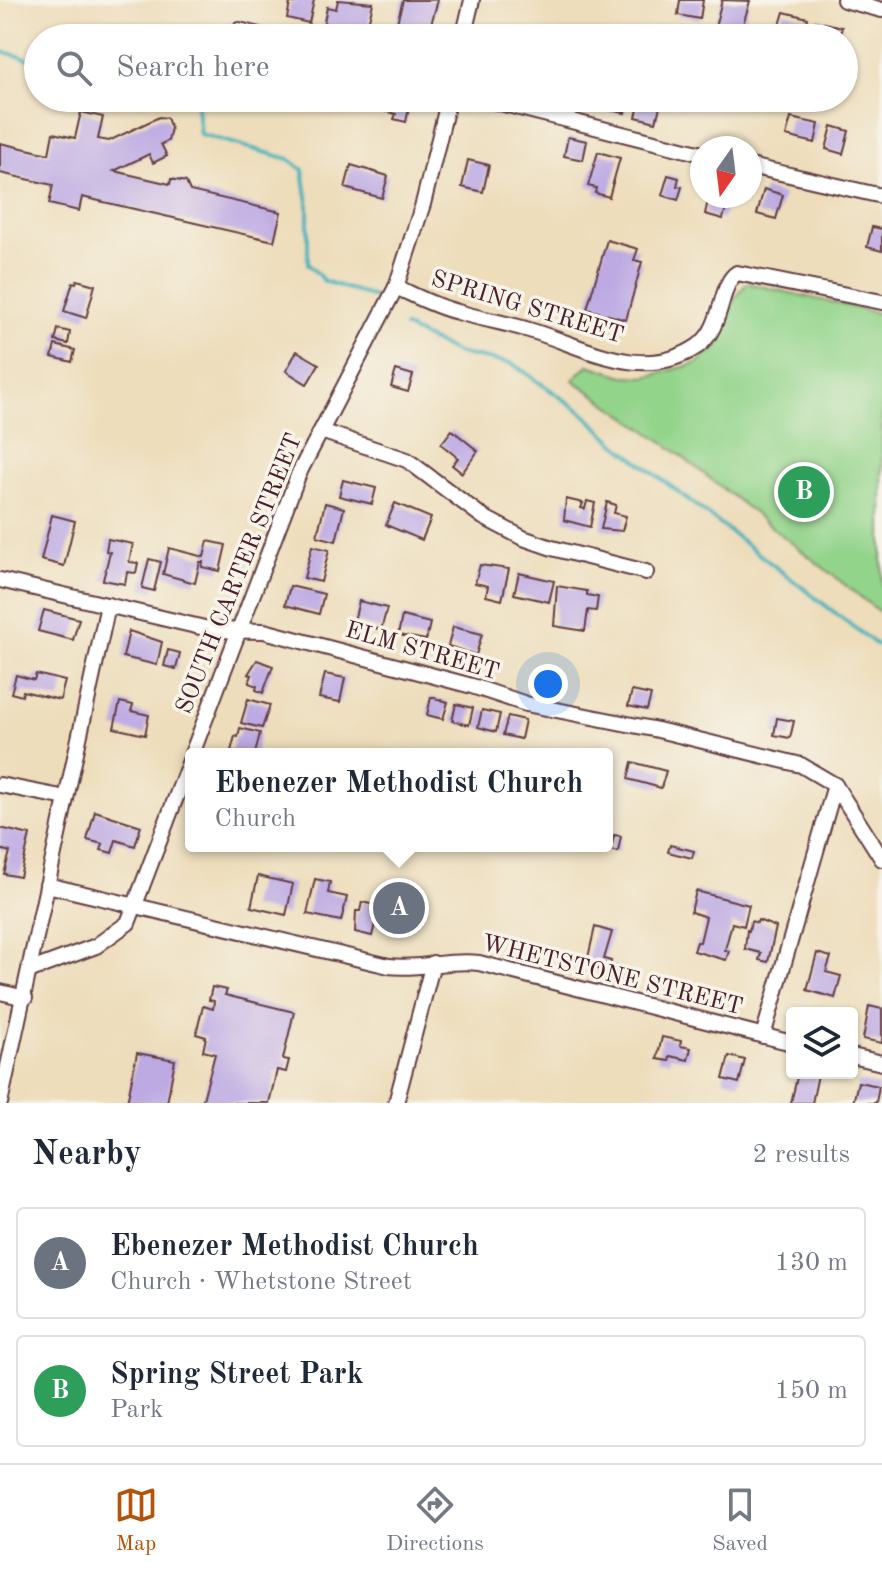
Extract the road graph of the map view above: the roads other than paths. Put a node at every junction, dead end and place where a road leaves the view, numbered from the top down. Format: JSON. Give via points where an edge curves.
{"nodes":[{"id":1,"x":472,"y":0,"type":"edge"},
{"id":2,"x":844,"y":0,"type":"edge"},
{"id":3,"x":882,"y":10,"type":"edge"},
{"id":4,"x":466,"y":24,"type":"edge"},
{"id":5,"x":446,"y":112,"type":"edge"},
{"id":6,"x":536,"y":112,"type":"edge"},
{"id":7,"x":690,"y":151,"type":"edge"},
{"id":8,"x":762,"y":169,"type":"edge"},
{"id":9,"x":882,"y":196,"type":"edge"},
{"id":10,"x":396,"y":287,"type":"junction"},
{"id":11,"x":882,"y":302,"type":"edge"},
{"id":12,"x":321,"y":431,"type":"junction"},
{"id":13,"x":646,"y":572,"type":"dead end"},
{"id":14,"x":0,"y":580,"type":"edge"},
{"id":15,"x":108,"y":605,"type":"junction"},
{"id":16,"x":238,"y":631,"type":"junction"},
{"id":17,"x":195,"y":748,"type":"edge"},
{"id":18,"x":185,"y":775,"type":"edge"},
{"id":19,"x":0,"y":785,"type":"edge"},
{"id":20,"x":835,"y":785,"type":"junction"},
{"id":21,"x":66,"y":798,"type":"junction"},
{"id":22,"x":882,"y":859,"type":"edge"},
{"id":23,"x":47,"y":885,"type":"junction"},
{"id":24,"x":136,"y":906,"type":"junction"},
{"id":25,"x":433,"y":963,"type":"junction"},
{"id":26,"x":31,"y":970,"type":"junction"},
{"id":27,"x":0,"y":992,"type":"edge"},
{"id":28,"x":25,"y":998,"type":"junction"},
{"id":29,"x":763,"y":1036,"type":"junction"},
{"id":30,"x":786,"y":1042,"type":"edge"},
{"id":31,"x":858,"y":1057,"type":"edge"},
{"id":32,"x":882,"y":1063,"type":"edge"},
{"id":33,"x":0,"y":1103,"type":"edge"},
{"id":34,"x":396,"y":1103,"type":"edge"}],
"edges":[{"from":1,"to":4,"type":"street"},
{"from":2,"to":3,"type":"street"},
{"from":5,"to":10,"type":"street","name":"SOUTH CARTER STREET"},
{"from":6,"to":7,"type":"street"},
{"from":8,"to":9,"type":"street"},
{"from":10,"to":11,"type":"street","name":"SPRING STREET","via":[[458,313],[638,363],[680,355],[703,341],[737,273]]},
{"from":10,"to":12,"type":"street","name":"SOUTH CARTER STREET"},
{"from":12,"to":13,"type":"street","via":[[407,460],[483,517],[523,538]]},
{"from":12,"to":16,"type":"street","name":"SOUTH CARTER STREET","via":[[290,495]]},
{"from":14,"to":15,"type":"street","name":"ELM STREET"},
{"from":15,"to":16,"type":"street","name":"ELM STREET"},
{"from":15,"to":21,"type":"street"},
{"from":16,"to":17,"type":"street","name":"SOUTH CARTER STREET"},
{"from":16,"to":20,"type":"street","name":"ELM STREET","via":[[264,631],[512,700],[787,761]]},
{"from":18,"to":24,"type":"street","name":"SOUTH CARTER STREET"},
{"from":19,"to":21,"type":"street"},
{"from":20,"to":22,"type":"street","name":"ELM STREET"},
{"from":20,"to":29,"type":"street"},
{"from":21,"to":23,"type":"street"},
{"from":23,"to":24,"type":"street","name":"WHETSTONE STREET"},
{"from":23,"to":26,"type":"street"},
{"from":24,"to":25,"type":"street","name":"WHETSTONE STREET","via":[[389,966]]},
{"from":24,"to":26,"type":"street","name":"SOUTH CARTER STREET","via":[[128,923],[106,941]]},
{"from":25,"to":29,"type":"street","name":"WHETSTONE STREET","via":[[495,967]]},
{"from":25,"to":34,"type":"street"},
{"from":26,"to":28,"type":"street"},
{"from":27,"to":28,"type":"street"},
{"from":28,"to":33,"type":"street"},
{"from":29,"to":30,"type":"street","name":"WHETSTONE STREET"},
{"from":31,"to":32,"type":"street"}]}
